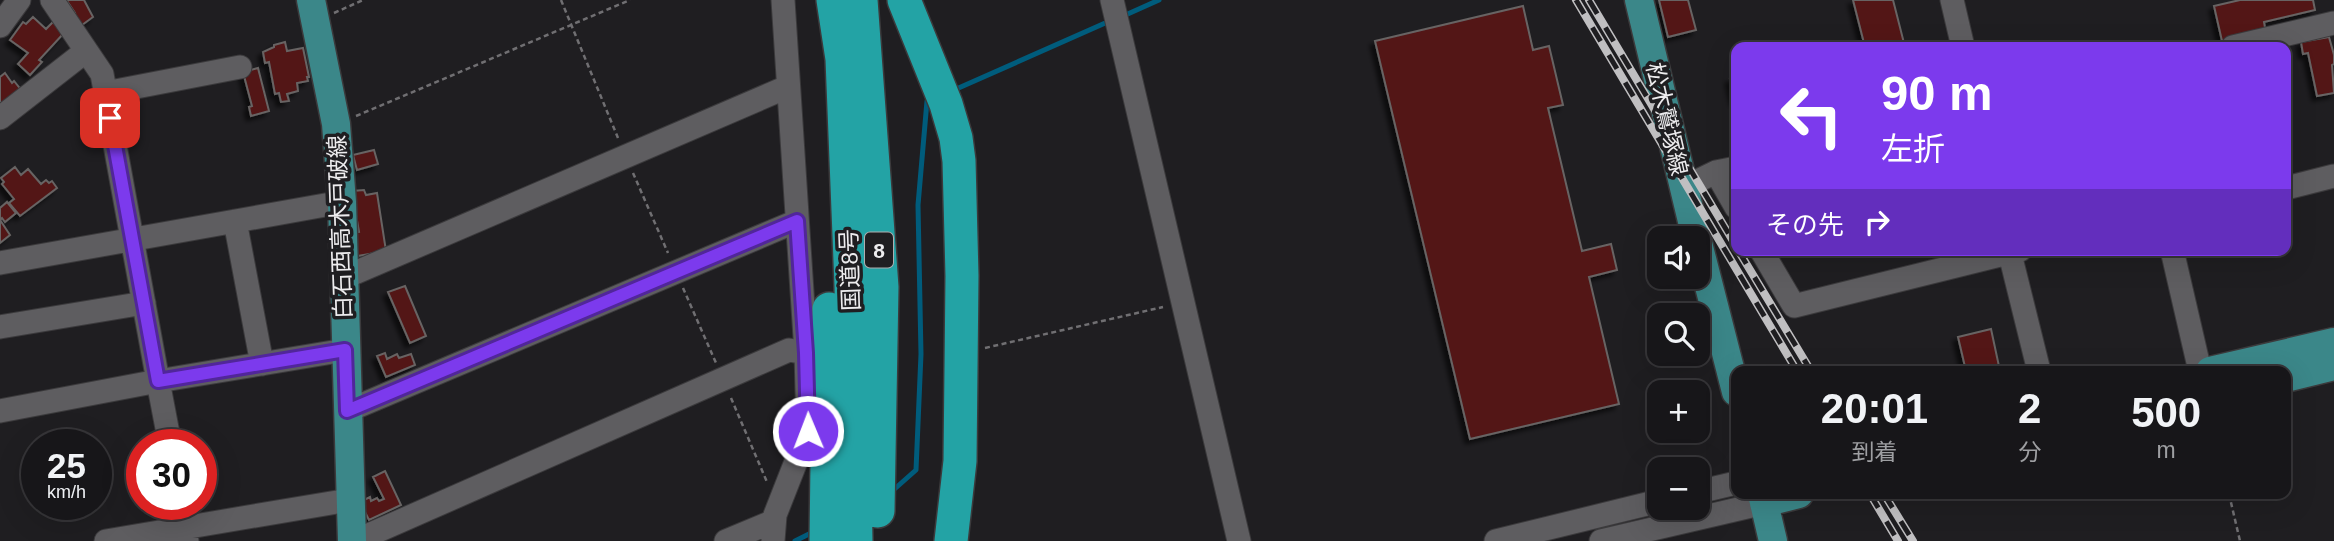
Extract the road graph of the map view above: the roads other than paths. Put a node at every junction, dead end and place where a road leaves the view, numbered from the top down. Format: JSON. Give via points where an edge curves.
{"nodes":[{"id":1,"x":19,"y":0,"type":"edge"},
{"id":2,"x":52,"y":0,"type":"edge"},
{"id":3,"x":783,"y":0,"type":"edge"},
{"id":4,"x":820,"y":0,"type":"edge"},
{"id":5,"x":833,"y":0,"type":"edge"},
{"id":6,"x":861,"y":0,"type":"edge"},
{"id":7,"x":904,"y":0,"type":"edge"},
{"id":8,"x":1112,"y":0,"type":"edge"},
{"id":9,"x":1639,"y":0,"type":"edge"},
{"id":10,"x":1952,"y":0,"type":"edge"},
{"id":11,"x":313,"y":10,"type":"edge"},
{"id":12,"x":2334,"y":23,"type":"edge"},
{"id":13,"x":0,"y":26,"type":"edge"},
{"id":14,"x":1962,"y":42,"type":"edge"},
{"id":15,"x":2254,"y":42,"type":"edge"},
{"id":16,"x":86,"y":51,"type":"junction"},
{"id":17,"x":240,"y":67,"type":"dead end"},
{"id":18,"x":787,"y":87,"type":"junction"},
{"id":19,"x":105,"y":93,"type":"junction"},
{"id":20,"x":0,"y":118,"type":"edge"},
{"id":21,"x":1726,"y":170,"type":"edge"},
{"id":22,"x":2334,"y":176,"type":"edge"},
{"id":23,"x":2291,"y":187,"type":"edge"},
{"id":24,"x":1683,"y":188,"type":"junction"},
{"id":25,"x":1731,"y":188,"type":"edge"},
{"id":26,"x":342,"y":201,"type":"junction"},
{"id":27,"x":234,"y":221,"type":"junction"},
{"id":28,"x":797,"y":221,"type":"junction"},
{"id":29,"x":1693,"y":226,"type":"edge"},
{"id":30,"x":132,"y":239,"type":"junction"},
{"id":31,"x":1765,"y":256,"type":"edge"},
{"id":32,"x":1996,"y":256,"type":"edge"},
{"id":33,"x":2014,"y":256,"type":"edge"},
{"id":34,"x":2173,"y":256,"type":"edge"},
{"id":35,"x":0,"y":263,"type":"edge"},
{"id":36,"x":343,"y":278,"type":"junction"},
{"id":37,"x":1710,"y":289,"type":"edge"},
{"id":38,"x":144,"y":303,"type":"junction"},
{"id":39,"x":0,"y":327,"type":"edge"},
{"id":40,"x":2334,"y":342,"type":"edge"},
{"id":41,"x":345,"y":350,"type":"junction"},
{"id":42,"x":806,"y":353,"type":"junction"},
{"id":43,"x":262,"y":364,"type":"junction"},
{"id":44,"x":2038,"y":366,"type":"edge"},
{"id":45,"x":2199,"y":366,"type":"edge"},
{"id":46,"x":2231,"y":366,"type":"edge"},
{"id":47,"x":2334,"y":366,"type":"edge"},
{"id":48,"x":1731,"y":373,"type":"edge"},
{"id":49,"x":2291,"y":377,"type":"edge"},
{"id":50,"x":158,"y":381,"type":"junction"},
{"id":51,"x":0,"y":411,"type":"edge"},
{"id":52,"x":347,"y":411,"type":"junction"},
{"id":53,"x":167,"y":429,"type":"edge"},
{"id":54,"x":1731,"y":484,"type":"edge"},
{"id":55,"x":1710,"y":489,"type":"edge"},
{"id":56,"x":1759,"y":499,"type":"edge"},
{"id":57,"x":1763,"y":499,"type":"edge"},
{"id":58,"x":349,"y":500,"type":"junction"},
{"id":59,"x":867,"y":501,"type":"junction"},
{"id":60,"x":1647,"y":505,"type":"edge"},
{"id":61,"x":773,"y":531,"type":"edge"},
{"id":62,"x":186,"y":534,"type":"edge"},
{"id":63,"x":106,"y":541,"type":"edge"},
{"id":64,"x":353,"y":541,"type":"edge"},
{"id":65,"x":726,"y":541,"type":"edge"},
{"id":66,"x":826,"y":541,"type":"edge"},
{"id":67,"x":856,"y":541,"type":"edge"},
{"id":68,"x":877,"y":541,"type":"edge"},
{"id":69,"x":951,"y":541,"type":"edge"},
{"id":70,"x":1239,"y":541,"type":"edge"},
{"id":71,"x":1496,"y":541,"type":"edge"},
{"id":72,"x":1601,"y":541,"type":"edge"},
{"id":73,"x":1773,"y":541,"type":"edge"}],
"edges":[{"from":1,"to":13,"type":"street"},
{"from":2,"to":16,"type":"street"},
{"from":3,"to":18,"type":"street"},
{"from":4,"to":66,"type":"highway","via":[[830,354]]},
{"from":5,"to":59,"type":"highway","name":"国道8号","number":"8","via":[[842,59],[851,286]]},
{"from":6,"to":59,"type":"highway","name":"国道8号","number":"8","via":[[882,287]]},
{"from":7,"to":69,"type":"highway","via":[[956,138],[962,352],[960,461]]},
{"from":8,"to":70,"type":"street"},
{"from":9,"to":24,"type":"main road","name":"松木鷲塚線"},
{"from":10,"to":14,"type":"street"},
{"from":11,"to":26,"type":"main road","name":"白石西高木戸破線","via":[[336,124]]},
{"from":12,"to":15,"type":"street"},
{"from":16,"to":19,"type":"street","via":[[102,74]]},
{"from":16,"to":20,"type":"street"},
{"from":17,"to":19,"type":"street"},
{"from":18,"to":28,"type":"street"},
{"from":18,"to":36,"type":"street"},
{"from":19,"to":30,"type":"street"},
{"from":21,"to":24,"type":"street"},
{"from":21,"to":25,"type":"street"},
{"from":22,"to":23,"type":"street"},
{"from":24,"to":29,"type":"main road","name":"松木鷲塚線"},
{"from":26,"to":27,"type":"street"},
{"from":26,"to":36,"type":"main road","name":"白石西高木戸破線"},
{"from":27,"to":30,"type":"street"},
{"from":27,"to":43,"type":"street"},
{"from":28,"to":42,"type":"street"},
{"from":28,"to":52,"type":"street"},
{"from":30,"to":35,"type":"street"},
{"from":30,"to":38,"type":"street"},
{"from":31,"to":32,"type":"street","via":[[1794,306]]},
{"from":33,"to":44,"type":"street"},
{"from":34,"to":45,"type":"street"},
{"from":36,"to":41,"type":"main road","name":"白石西高木戸破線"},
{"from":37,"to":48,"type":"main road","name":"松木鷲塚線"},
{"from":38,"to":39,"type":"street"},
{"from":38,"to":50,"type":"street"},
{"from":40,"to":46,"type":"main road"},
{"from":41,"to":43,"type":"street"},
{"from":41,"to":52,"type":"main road","name":"白石西高木戸破線"},
{"from":42,"to":61,"type":"street","via":[[808,431]]},
{"from":42,"to":64,"type":"street","via":[[789,350]]},
{"from":43,"to":50,"type":"street"},
{"from":47,"to":49,"type":"main road"},
{"from":50,"to":51,"type":"street"},
{"from":50,"to":53,"type":"street"},
{"from":52,"to":58,"type":"main road","name":"白石西高木戸破線"},
{"from":54,"to":55,"type":"street"},
{"from":56,"to":72,"type":"street"},
{"from":57,"to":73,"type":"main road"},
{"from":58,"to":62,"type":"street"},
{"from":58,"to":64,"type":"main road","name":"白石西高木戸破線"},
{"from":59,"to":67,"type":"highway","name":"国道8号","number":"8"},
{"from":59,"to":68,"type":"highway","name":"国道8号","number":"8"},
{"from":60,"to":71,"type":"street"},
{"from":61,"to":65,"type":"street"},
{"from":62,"to":63,"type":"street"}]}
